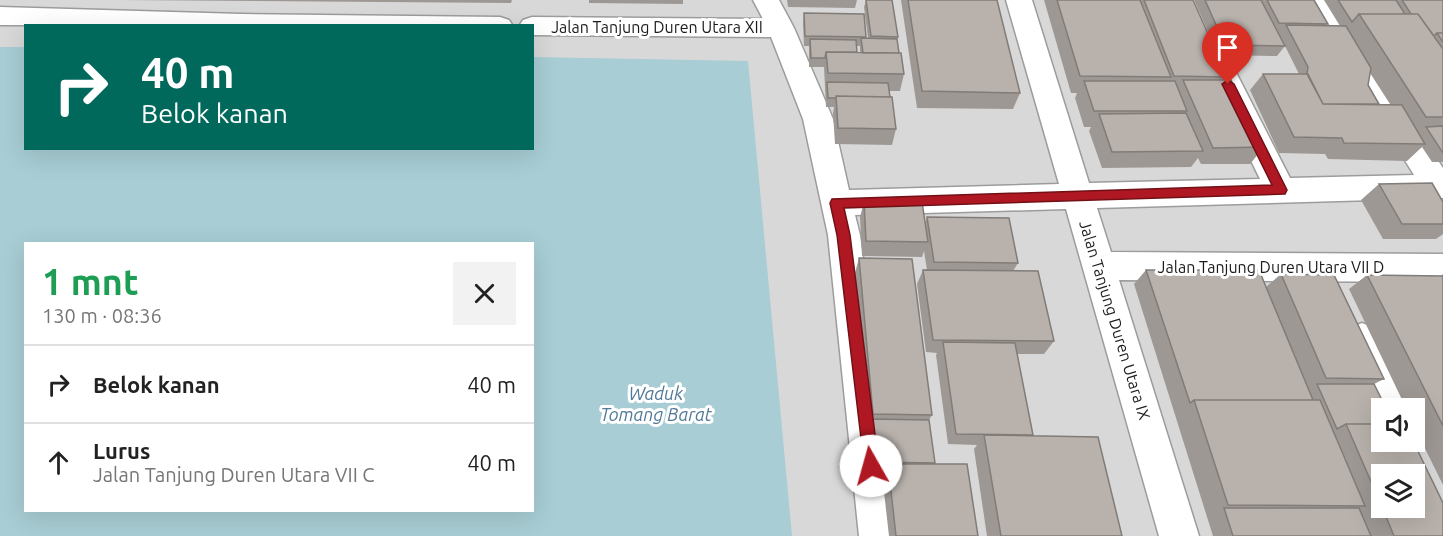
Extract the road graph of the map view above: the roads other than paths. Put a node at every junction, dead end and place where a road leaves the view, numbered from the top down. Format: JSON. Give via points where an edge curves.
{"nodes":[{"id":1,"x":1019,"y":0,"type":"edge"},
{"id":2,"x":1186,"y":0,"type":"edge"},
{"id":3,"x":1318,"y":0,"type":"edge"},
{"id":4,"x":774,"y":14,"type":"edge"},
{"id":5,"x":0,"y":16,"type":"edge"},
{"id":6,"x":327,"y":24,"type":"edge"},
{"id":7,"x":534,"y":26,"type":"edge"},
{"id":8,"x":1441,"y":186,"type":"edge"},
{"id":9,"x":1281,"y":190,"type":"junction"},
{"id":10,"x":1078,"y":196,"type":"junction"},
{"id":11,"x":836,"y":203,"type":"junction"},
{"id":12,"x":1098,"y":266,"type":"junction"},
{"id":13,"x":1328,"y":267,"type":"junction"},
{"id":14,"x":1443,"y":268,"type":"edge"},
{"id":15,"x":1390,"y":398,"type":"edge"},
{"id":16,"x":879,"y":536,"type":"edge"},
{"id":17,"x":1179,"y":536,"type":"edge"}],
"edges":[{"from":1,"to":10,"type":"street","name":"Jalan Tanjung Duren Utara IX"},
{"from":2,"to":9,"type":"street"},
{"from":3,"to":8,"type":"street"},
{"from":4,"to":7,"type":"street","name":"Jalan Tanjung Duren Utara XII"},
{"from":4,"to":11,"type":"street","via":[[818,119]]},
{"from":5,"to":6,"type":"street"},
{"from":8,"to":9,"type":"street"},
{"from":9,"to":10,"type":"street"},
{"from":10,"to":11,"type":"street"},
{"from":10,"to":12,"type":"street","name":"Jalan Tanjung Duren Utara IX"},
{"from":11,"to":16,"type":"street","via":[[844,235]]},
{"from":12,"to":13,"type":"street","name":"Jalan Tanjung Duren Utara VII D"},
{"from":12,"to":17,"type":"street","name":"Jalan Tanjung Duren Utara IX"},
{"from":13,"to":14,"type":"street","name":"Jalan Tanjung Duren Utara VII D"},
{"from":13,"to":15,"type":"street"}]}
